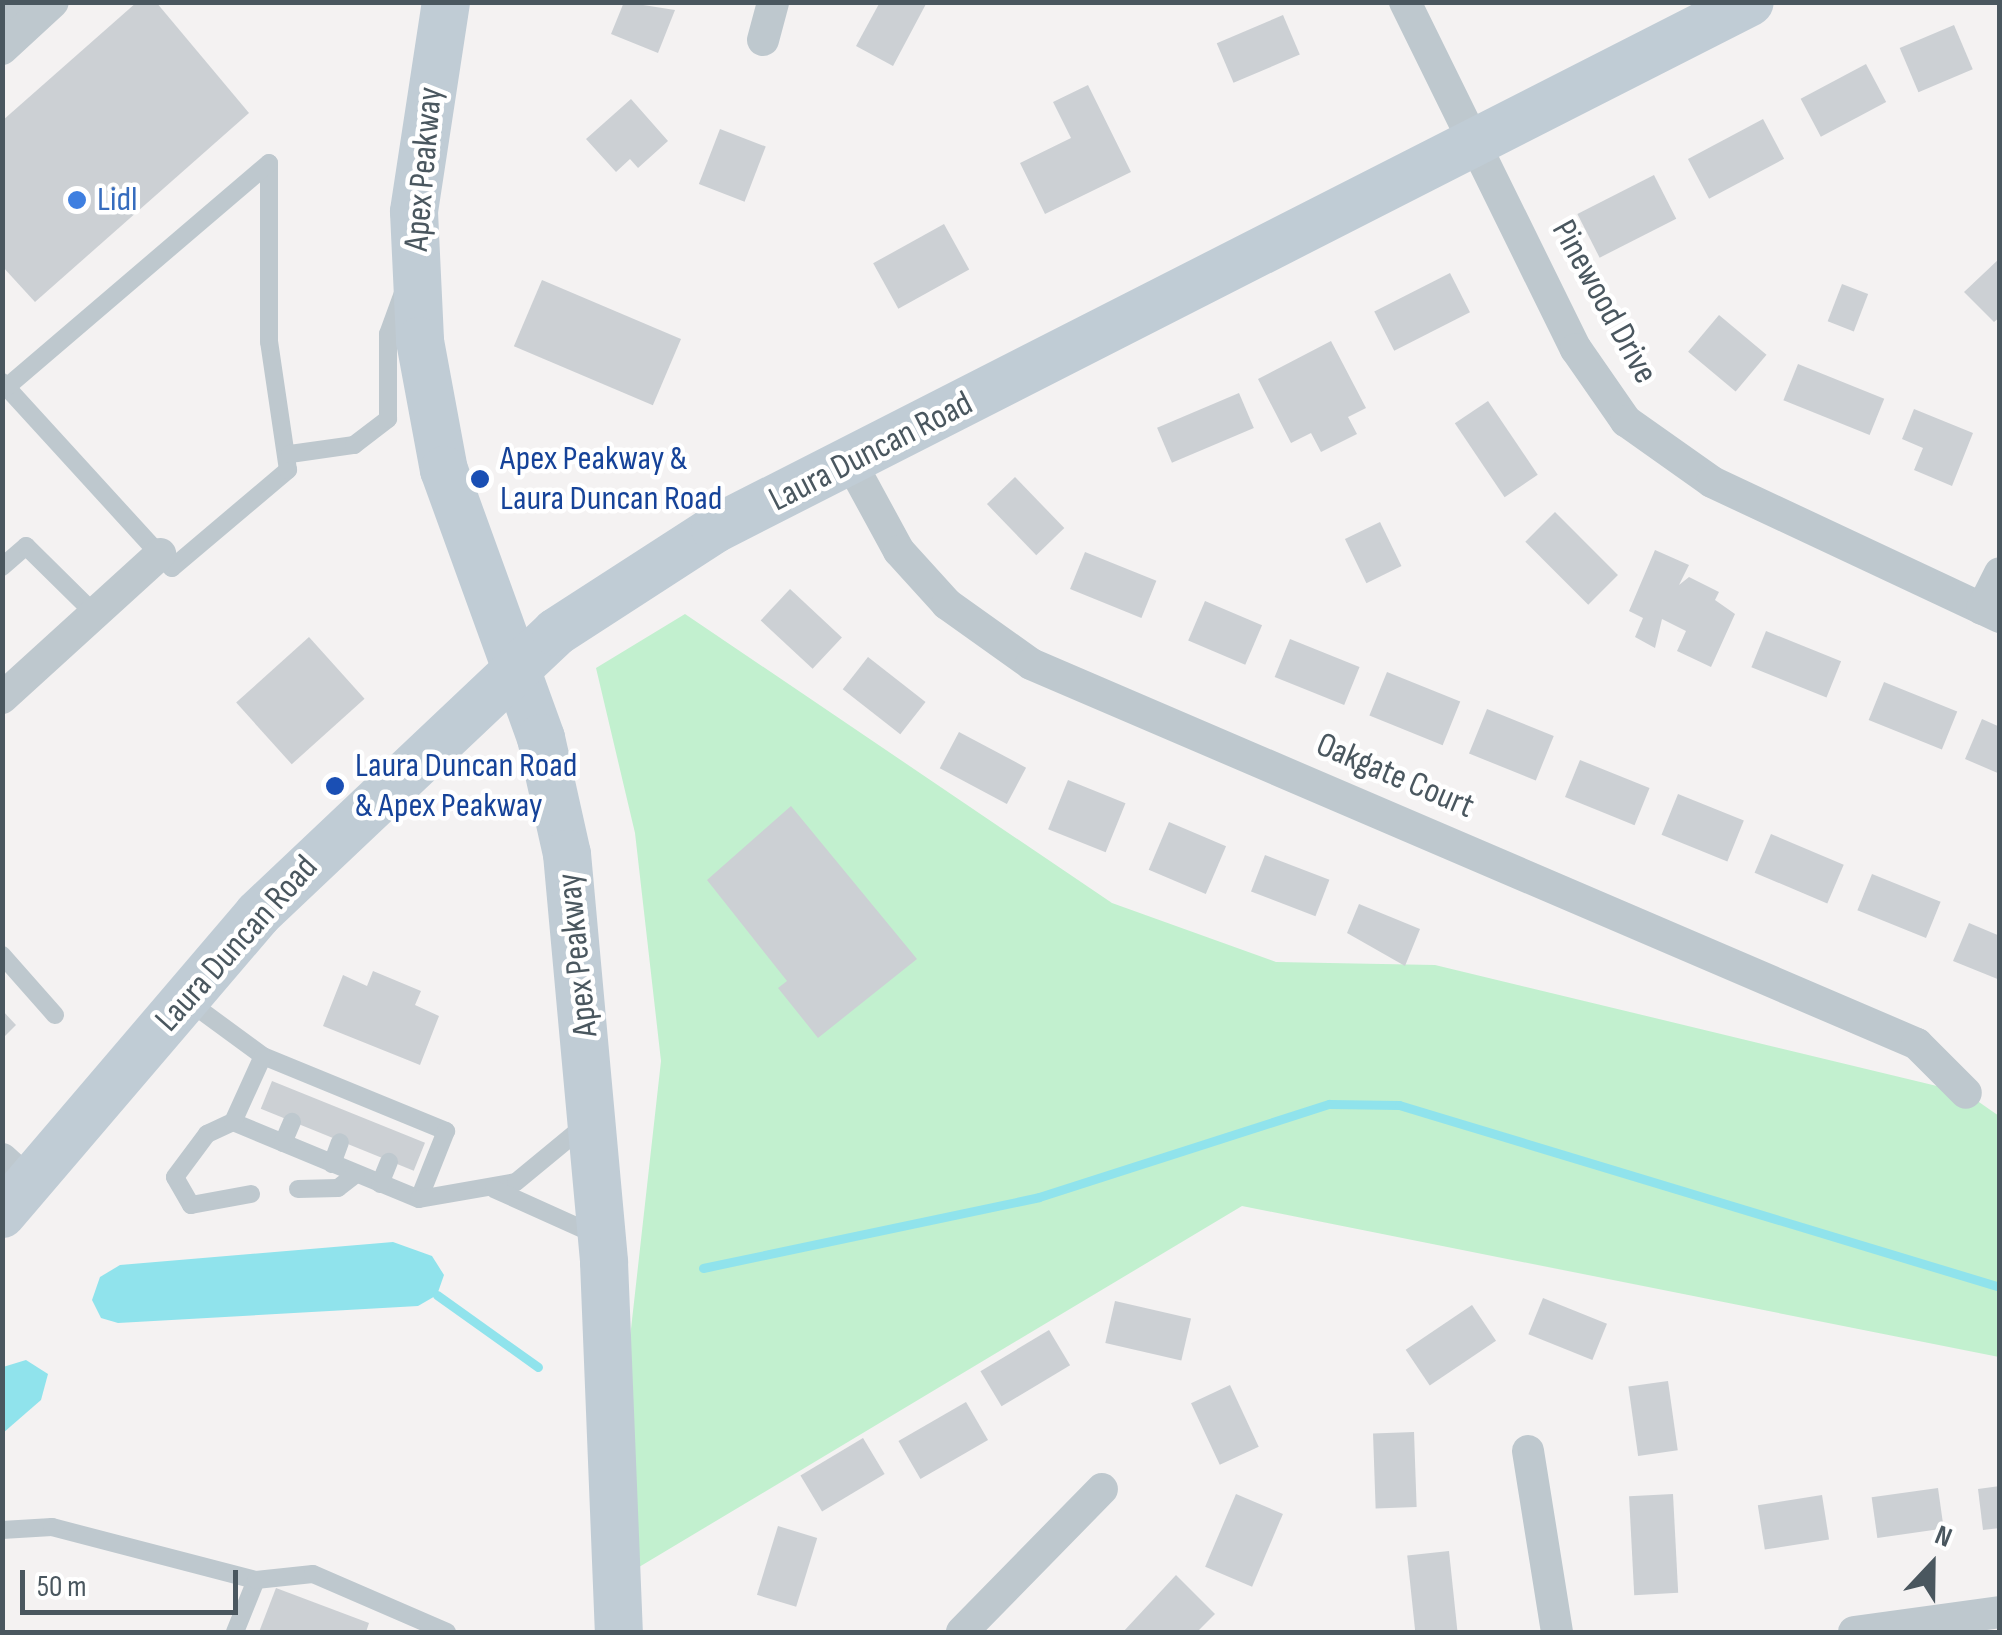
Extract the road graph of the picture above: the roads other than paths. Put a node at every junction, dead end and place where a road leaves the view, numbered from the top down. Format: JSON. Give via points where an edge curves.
{"nodes":[{"id":1,"x":14,"y":2,"type":"edge"},
{"id":2,"x":53,"y":2,"type":"edge"},
{"id":3,"x":446,"y":2,"type":"edge"},
{"id":4,"x":774,"y":2,"type":"edge"},
{"id":5,"x":1404,"y":2,"type":"edge"},
{"id":6,"x":1750,"y":2,"type":"edge"},
{"id":7,"x":2,"y":12,"type":"edge"},
{"id":8,"x":763,"y":40,"type":"dead end"},
{"id":9,"x":2,"y":49,"type":"edge"},
{"id":10,"x":1473,"y":140,"type":"junction"},
{"id":11,"x":415,"y":277,"type":"junction"},
{"id":12,"x":5,"y":384,"type":"edge"},
{"id":13,"x":290,"y":454,"type":"junction"},
{"id":14,"x":850,"y":463,"type":"junction"},
{"id":15,"x":160,"y":554,"type":"junction"},
{"id":16,"x":2,"y":567,"type":"edge"},
{"id":17,"x":2000,"y":572,"type":"edge"},
{"id":18,"x":1991,"y":613,"type":"edge"},
{"id":19,"x":95,"y":614,"type":"junction"},
{"id":20,"x":516,"y":668,"type":"junction"},
{"id":21,"x":2,"y":698,"type":"edge"},
{"id":22,"x":2,"y":956,"type":"edge"},
{"id":23,"x":186,"y":999,"type":"junction"},
{"id":24,"x":55,"y":1015,"type":"dead end"},
{"id":25,"x":263,"y":1056,"type":"junction"},
{"id":26,"x":1966,"y":1093,"type":"dead end"},
{"id":27,"x":594,"y":1113,"type":"junction"},
{"id":28,"x":233,"y":1122,"type":"junction"},
{"id":29,"x":292,"y":1122,"type":"dead end"},
{"id":30,"x":340,"y":1142,"type":"dead end"},
{"id":31,"x":283,"y":1143,"type":"junction"},
{"id":32,"x":389,"y":1162,"type":"dead end"},
{"id":33,"x":332,"y":1164,"type":"junction"},
{"id":34,"x":356,"y":1174,"type":"junction"},
{"id":35,"x":380,"y":1184,"type":"junction"},
{"id":36,"x":298,"y":1188,"type":"dead end"},
{"id":37,"x":494,"y":1189,"type":"junction"},
{"id":38,"x":250,"y":1194,"type":"dead end"},
{"id":39,"x":8,"y":1196,"type":"edge"},
{"id":40,"x":419,"y":1199,"type":"junction"},
{"id":41,"x":602,"y":1238,"type":"junction"},
{"id":42,"x":1528,"y":1450,"type":"dead end"},
{"id":43,"x":1102,"y":1489,"type":"dead end"},
{"id":44,"x":2,"y":1530,"type":"edge"},
{"id":45,"x":256,"y":1580,"type":"junction"},
{"id":46,"x":2000,"y":1612,"type":"edge"},
{"id":47,"x":235,"y":1632,"type":"edge"},
{"id":48,"x":448,"y":1632,"type":"edge"},
{"id":49,"x":619,"y":1632,"type":"edge"},
{"id":50,"x":962,"y":1632,"type":"edge"},
{"id":51,"x":1557,"y":1632,"type":"edge"},
{"id":52,"x":1854,"y":1632,"type":"edge"}],
"edges":[{"from":1,"to":7,"type":"street"},
{"from":2,"to":9,"type":"street"},
{"from":3,"to":11,"type":"street","name":"Apex Peakway","via":[[423,114]]},
{"from":4,"to":8,"type":"street"},
{"from":5,"to":10,"type":"street","name":"Pinewood Drive"},
{"from":6,"to":10,"type":"street","name":"Laura Duncan Road"},
{"from":10,"to":14,"type":"street","name":"Laura Duncan Road"},
{"from":10,"to":18,"type":"street","name":"Pinewood Drive","via":[[1576,350],[1650,446]]},
{"from":11,"to":13,"type":"lane","via":[[388,334],[388,419],[354,444]]},
{"from":11,"to":20,"type":"street","name":"Apex Peakway","via":[[444,470]]},
{"from":12,"to":13,"type":"lane","via":[[269,163],[270,342]]},
{"from":12,"to":15,"type":"lane"},
{"from":13,"to":15,"type":"lane","via":[[288,470],[172,568]]},
{"from":14,"to":20,"type":"street","name":"Laura Duncan Road","via":[[667,556]]},
{"from":14,"to":26,"type":"street","name":"Oakgate Court","via":[[899,551],[947,604],[1031,664],[1917,1044]]},
{"from":15,"to":19,"type":"street"},
{"from":16,"to":19,"type":"lane","via":[[26,546]]},
{"from":17,"to":18,"type":"street"},
{"from":19,"to":21,"type":"street"},
{"from":20,"to":23,"type":"street","name":"Laura Duncan Road","via":[[360,810]]},
{"from":20,"to":27,"type":"street","name":"Apex Peakway","via":[[567,854]]},
{"from":22,"to":24,"type":"lane"},
{"from":23,"to":25,"type":"lane"},
{"from":23,"to":39,"type":"street","name":"Laura Duncan Road"},
{"from":25,"to":28,"type":"lane"},
{"from":25,"to":40,"type":"lane","via":[[307,1085],[404,1124],[446,1131]]},
{"from":27,"to":37,"type":"lane","via":[[539,1170]]},
{"from":27,"to":41,"type":"street","name":"Apex Peakway"},
{"from":28,"to":31,"type":"lane"},
{"from":28,"to":38,"type":"lane","via":[[207,1134],[175,1189],[191,1205]]},
{"from":29,"to":31,"type":"lane"},
{"from":30,"to":33,"type":"lane"},
{"from":31,"to":33,"type":"lane"},
{"from":32,"to":35,"type":"lane"},
{"from":33,"to":34,"type":"lane"},
{"from":34,"to":35,"type":"lane"},
{"from":34,"to":36,"type":"lane","via":[[338,1188]]},
{"from":35,"to":40,"type":"lane"},
{"from":37,"to":40,"type":"lane"},
{"from":37,"to":41,"type":"lane"},
{"from":41,"to":49,"type":"street","name":"Apex Peakway"},
{"from":42,"to":51,"type":"street"},
{"from":43,"to":50,"type":"street"},
{"from":44,"to":45,"type":"lane","via":[[52,1527]]},
{"from":45,"to":47,"type":"lane"},
{"from":45,"to":48,"type":"lane","via":[[313,1574]]},
{"from":46,"to":52,"type":"street"}]}
